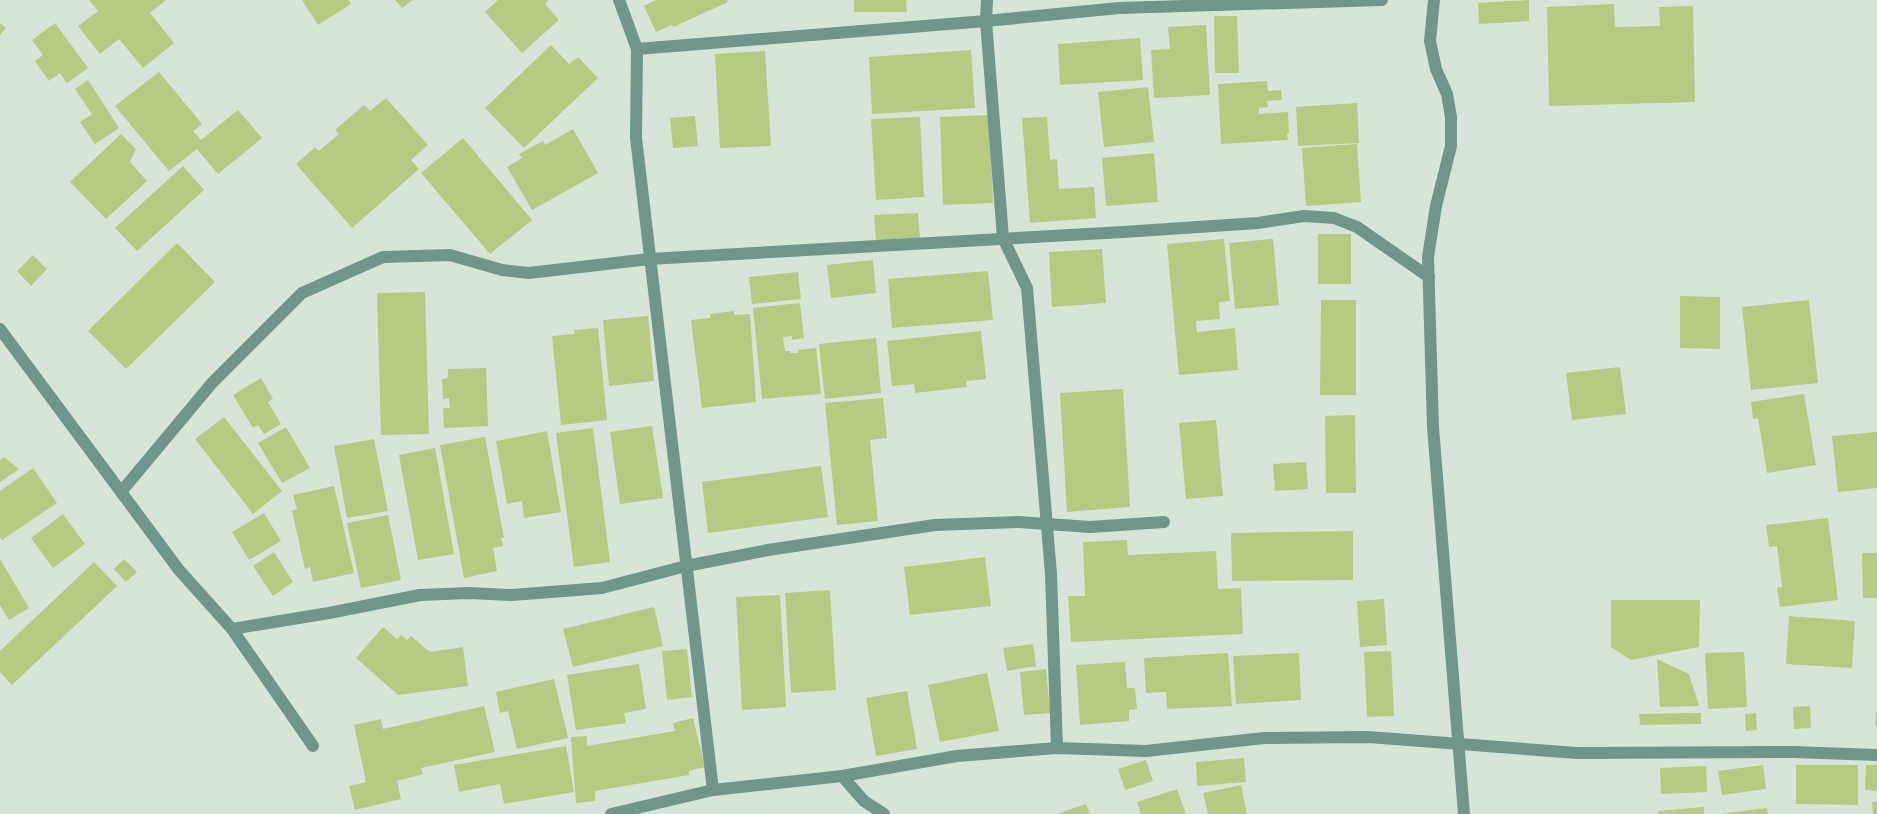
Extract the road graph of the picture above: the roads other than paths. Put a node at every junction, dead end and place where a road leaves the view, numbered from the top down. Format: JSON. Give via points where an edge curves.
{"nodes":[{"id":1,"x":619,"y":0,"type":"edge"},
{"id":2,"x":987,"y":0,"type":"edge"},
{"id":3,"x":1382,"y":0,"type":"edge"},
{"id":4,"x":1434,"y":0,"type":"edge"},
{"id":5,"x":986,"y":21,"type":"junction"},
{"id":6,"x":637,"y":49,"type":"junction"},
{"id":7,"x":1003,"y":238,"type":"junction"},
{"id":8,"x":649,"y":259,"type":"junction"},
{"id":9,"x":1429,"y":277,"type":"junction"},
{"id":10,"x":0,"y":329,"type":"edge"},
{"id":11,"x":121,"y":492,"type":"junction"},
{"id":12,"x":1164,"y":522,"type":"dead end"},
{"id":13,"x":686,"y":566,"type":"junction"},
{"id":14,"x":232,"y":629,"type":"junction"},
{"id":15,"x":1457,"y":742,"type":"junction"},
{"id":16,"x":313,"y":746,"type":"dead end"},
{"id":17,"x":1057,"y":748,"type":"junction"},
{"id":18,"x":1877,"y":755,"type":"edge"},
{"id":19,"x":842,"y":776,"type":"junction"},
{"id":20,"x":713,"y":790,"type":"junction"},
{"id":21,"x":611,"y":814,"type":"edge"},
{"id":22,"x":884,"y":814,"type":"edge"},
{"id":23,"x":1464,"y":814,"type":"edge"}],
"edges":[{"from":1,"to":6,"type":"street"},
{"from":2,"to":5,"type":"street"},
{"from":3,"to":5,"type":"street","via":[[1119,8]]},
{"from":4,"to":9,"type":"street","via":[[1430,41],[1436,69],[1447,94],[1451,146],[1436,206],[1428,257]]},
{"from":5,"to":6,"type":"street"},
{"from":5,"to":7,"type":"street"},
{"from":6,"to":8,"type":"street","via":[[636,138]]},
{"from":7,"to":8,"type":"street"},
{"from":7,"to":9,"type":"street","via":[[1258,223],[1304,216],[1334,218],[1357,227]]},
{"from":7,"to":17,"type":"street","via":[[1027,288],[1051,574]]},
{"from":8,"to":11,"type":"street","via":[[529,273],[502,270],[450,255],[383,257],[302,293],[212,383]]},
{"from":8,"to":13,"type":"street"},
{"from":9,"to":15,"type":"street","via":[[1433,427]]},
{"from":10,"to":11,"type":"street"},
{"from":11,"to":14,"type":"street","via":[[179,570]]},
{"from":12,"to":13,"type":"street","via":[[1090,527],[1019,522],[935,525]]},
{"from":13,"to":14,"type":"street","via":[[602,588],[512,595],[420,595]]},
{"from":13,"to":20,"type":"street"},
{"from":14,"to":16,"type":"street"},
{"from":15,"to":17,"type":"street","via":[[1368,737],[1264,738],[1146,751]]},
{"from":15,"to":18,"type":"street","via":[[1577,753]]},
{"from":15,"to":23,"type":"street"},
{"from":17,"to":19,"type":"street","via":[[957,756]]},
{"from":19,"to":20,"type":"street"},
{"from":19,"to":22,"type":"street","via":[[864,801]]},
{"from":20,"to":21,"type":"street"}]}
